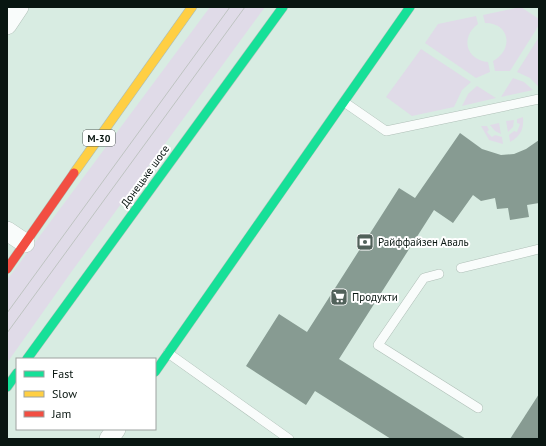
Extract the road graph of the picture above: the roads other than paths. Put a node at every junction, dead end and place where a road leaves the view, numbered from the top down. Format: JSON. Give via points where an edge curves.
{"nodes":[{"id":1,"x":18,"y":7,"type":"edge"},
{"id":2,"x":192,"y":7,"type":"edge"},
{"id":3,"x":283,"y":7,"type":"edge"},
{"id":4,"x":410,"y":7,"type":"edge"},
{"id":5,"x":7,"y":25,"type":"edge"},
{"id":6,"x":539,"y":99,"type":"edge"},
{"id":7,"x":344,"y":102,"type":"junction"},
{"id":8,"x":7,"y":231,"type":"edge"},
{"id":9,"x":25,"y":243,"type":"junction"},
{"id":10,"x":539,"y":249,"type":"edge"},
{"id":11,"x":461,"y":268,"type":"dead end"},
{"id":12,"x":7,"y":269,"type":"edge"},
{"id":13,"x":439,"y":274,"type":"dead end"},
{"id":14,"x":168,"y":353,"type":"junction"},
{"id":15,"x":28,"y":358,"type":"edge"},
{"id":16,"x":156,"y":371,"type":"edge"},
{"id":17,"x":16,"y":374,"type":"edge"},
{"id":18,"x":7,"y":387,"type":"edge"},
{"id":19,"x":478,"y":408,"type":"dead end"},
{"id":20,"x":115,"y":430,"type":"edge"},
{"id":21,"x":109,"y":439,"type":"edge"},
{"id":22,"x":289,"y":439,"type":"edge"}],
"edges":[{"from":1,"to":5,"type":"street"},
{"from":2,"to":9,"type":"main road","number":"М-30"},
{"from":3,"to":15,"type":"main road","name":"Донецьке шосе"},
{"from":4,"to":7,"type":"main road"},
{"from":6,"to":7,"type":"lane","via":[[386,131]]},
{"from":7,"to":14,"type":"main road"},
{"from":8,"to":9,"type":"street"},
{"from":9,"to":12,"type":"main road","number":"М-30"},
{"from":10,"to":11,"type":"lane"},
{"from":13,"to":19,"type":"lane","via":[[424,278],[378,345]]},
{"from":14,"to":16,"type":"main road"},
{"from":14,"to":22,"type":"lane"},
{"from":17,"to":18,"type":"main road"},
{"from":20,"to":21,"type":"street"}]}
